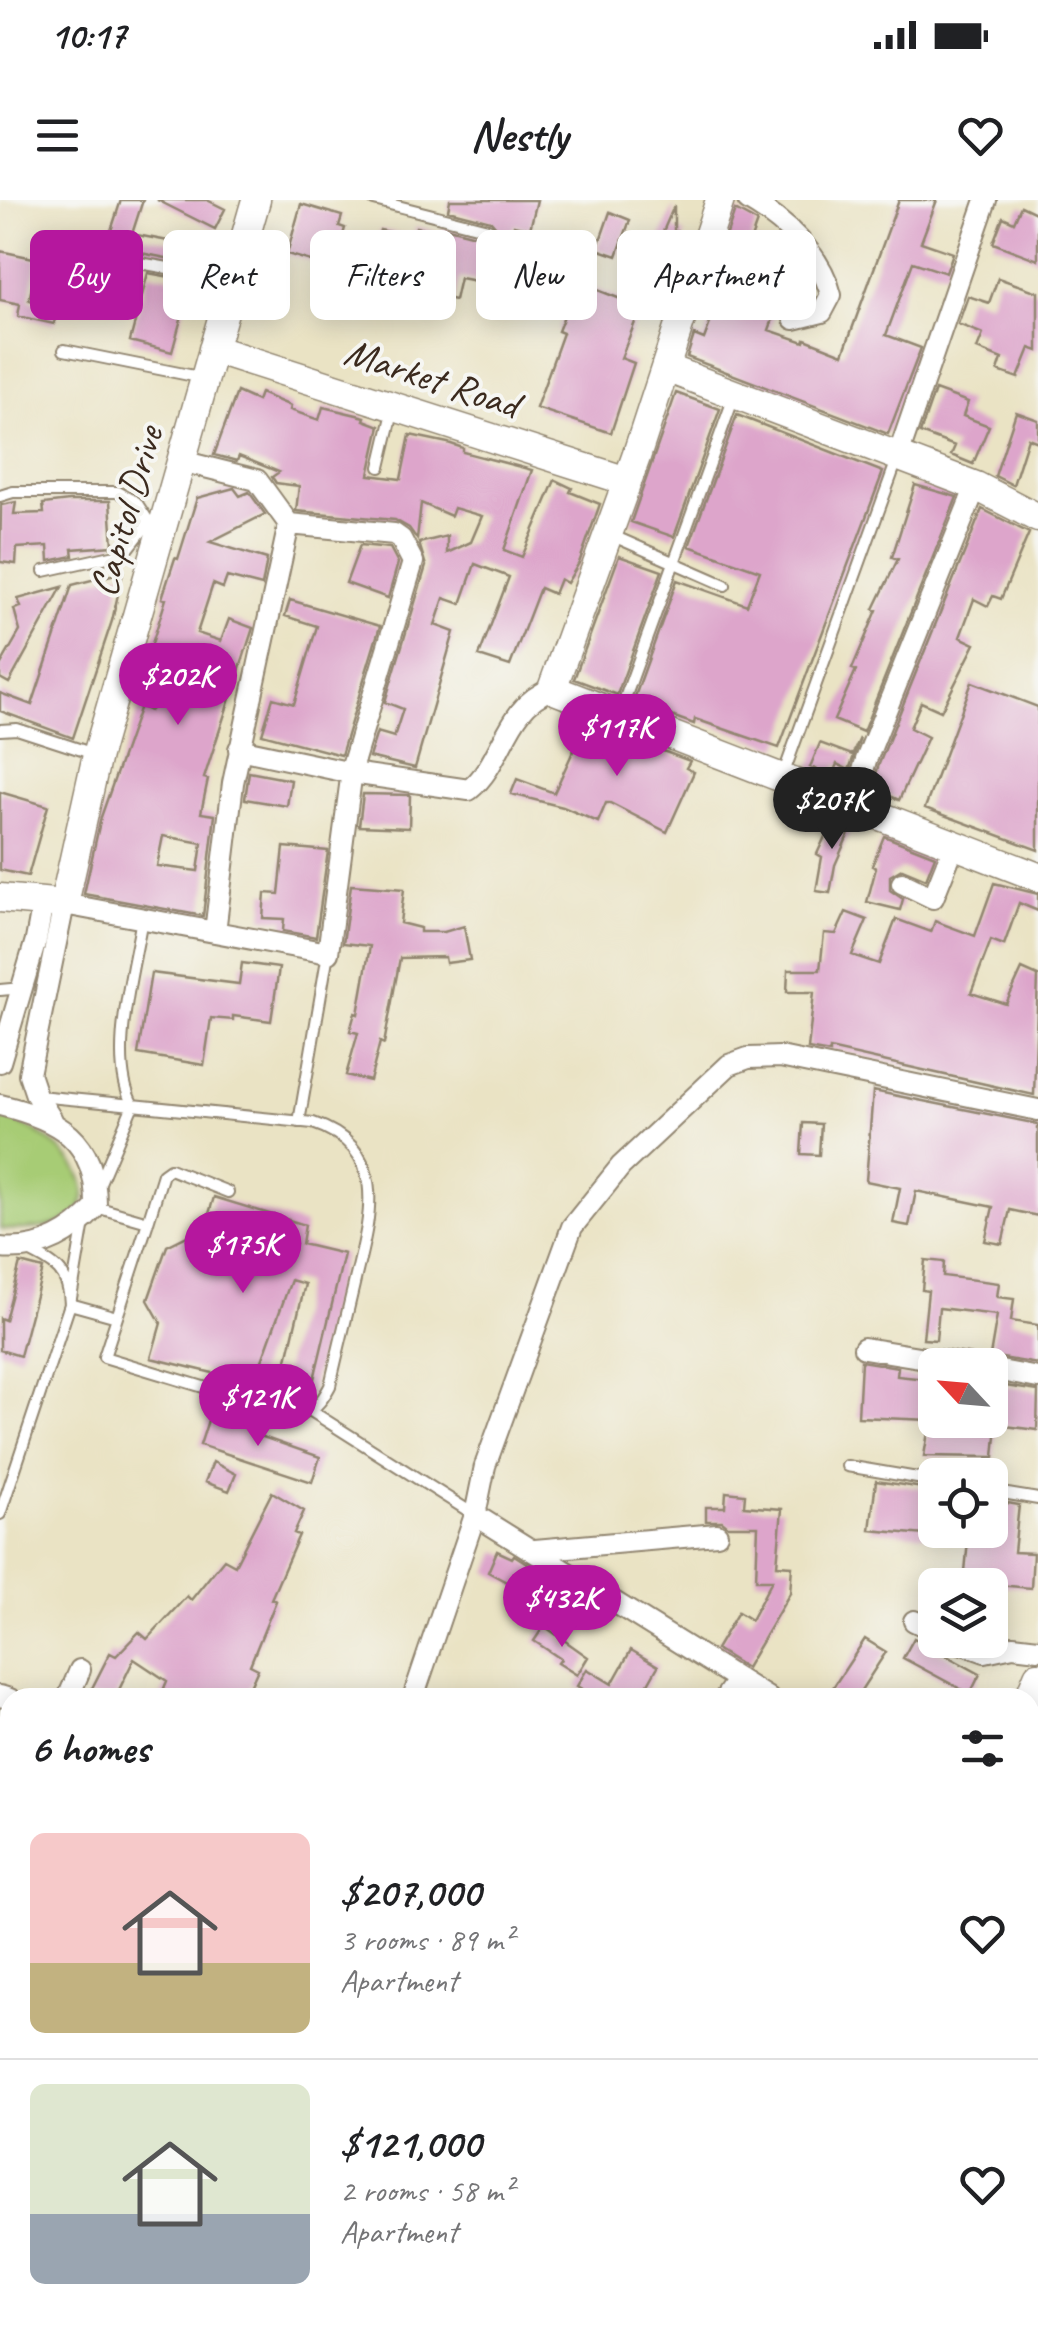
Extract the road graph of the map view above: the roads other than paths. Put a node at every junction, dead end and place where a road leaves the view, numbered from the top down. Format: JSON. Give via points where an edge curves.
{"nodes":[{"id":1,"x":256,"y":200,"type":"edge"},
{"id":2,"x":374,"y":200,"type":"edge"},
{"id":3,"x":720,"y":200,"type":"edge"},
{"id":4,"x":748,"y":200,"type":"edge"},
{"id":5,"x":986,"y":200,"type":"edge"},
{"id":6,"x":488,"y":229,"type":"dead end"},
{"id":7,"x":247,"y":230,"type":"edge"},
{"id":8,"x":788,"y":230,"type":"edge"},
{"id":9,"x":816,"y":264,"type":"edge"},
{"id":10,"x":816,"y":314,"type":"edge"},
{"id":11,"x":220,"y":320,"type":"edge"},
{"id":12,"x":212,"y":349,"type":"junction"},
{"id":13,"x":64,"y":350,"type":"dead end"},
{"id":14,"x":666,"y":368,"type":"junction"},
{"id":15,"x":204,"y":378,"type":"junction"},
{"id":16,"x":735,"y":394,"type":"junction"},
{"id":17,"x":394,"y":407,"type":"junction"},
{"id":18,"x":898,"y":456,"type":"junction"},
{"id":19,"x":180,"y":462,"type":"junction"},
{"id":20,"x":380,"y":467,"type":"dead end"},
{"id":21,"x":628,"y":481,"type":"junction"},
{"id":22,"x":976,"y":486,"type":"junction"},
{"id":23,"x":0,"y":496,"type":"edge"},
{"id":24,"x":1038,"y":518,"type":"edge"},
{"id":25,"x":156,"y":523,"type":"junction"},
{"id":26,"x":290,"y":524,"type":"junction"},
{"id":27,"x":608,"y":534,"type":"junction"},
{"id":28,"x":672,"y":562,"type":"junction"},
{"id":29,"x":44,"y":570,"type":"dead end"},
{"id":30,"x":725,"y":585,"type":"dead end"},
{"id":31,"x":552,"y":689,"type":"junction"},
{"id":32,"x":619,"y":713,"type":"junction"},
{"id":33,"x":0,"y":730,"type":"edge"},
{"id":34,"x":240,"y":749,"type":"junction"},
{"id":35,"x":97,"y":755,"type":"junction"},
{"id":36,"x":352,"y":773,"type":"junction"},
{"id":37,"x":782,"y":779,"type":"junction"},
{"id":38,"x":853,"y":808,"type":"junction"},
{"id":39,"x":956,"y":843,"type":"junction"},
{"id":40,"x":1038,"y":877,"type":"edge"},
{"id":41,"x":902,"y":883,"type":"dead end"},
{"id":42,"x":0,"y":898,"type":"edge"},
{"id":43,"x":54,"y":903,"type":"junction"},
{"id":44,"x":142,"y":918,"type":"junction"},
{"id":45,"x":215,"y":932,"type":"junction"},
{"id":46,"x":328,"y":954,"type":"junction"},
{"id":47,"x":22,"y":988,"type":"junction"},
{"id":48,"x":0,"y":990,"type":"edge"},
{"id":49,"x":0,"y":1062,"type":"edge"},
{"id":50,"x":36,"y":1095,"type":"junction"},
{"id":51,"x":0,"y":1105,"type":"edge"},
{"id":52,"x":133,"y":1105,"type":"junction"},
{"id":53,"x":1038,"y":1110,"type":"edge"},
{"id":54,"x":52,"y":1120,"type":"junction"},
{"id":55,"x":299,"y":1122,"type":"junction"},
{"id":56,"x":228,"y":1192,"type":"dead end"},
{"id":57,"x":92,"y":1206,"type":"junction"},
{"id":58,"x":148,"y":1222,"type":"junction"},
{"id":59,"x":0,"y":1248,"type":"edge"},
{"id":60,"x":26,"y":1250,"type":"junction"},
{"id":61,"x":70,"y":1304,"type":"junction"},
{"id":62,"x":117,"y":1317,"type":"junction"},
{"id":63,"x":864,"y":1348,"type":"dead end"},
{"id":64,"x":918,"y":1357,"type":"edge"},
{"id":65,"x":1008,"y":1372,"type":"edge"},
{"id":66,"x":1038,"y":1378,"type":"edge"},
{"id":67,"x":311,"y":1411,"type":"junction"},
{"id":68,"x":847,"y":1466,"type":"dead end"},
{"id":69,"x":918,"y":1479,"type":"edge"},
{"id":70,"x":1008,"y":1494,"type":"edge"},
{"id":71,"x":1038,"y":1499,"type":"edge"},
{"id":72,"x":0,"y":1514,"type":"edge"},
{"id":73,"x":475,"y":1515,"type":"junction"},
{"id":74,"x":717,"y":1534,"type":"dead end"},
{"id":75,"x":534,"y":1550,"type":"junction"},
{"id":76,"x":914,"y":1620,"type":"dead end"},
{"id":77,"x":918,"y":1622,"type":"edge"},
{"id":78,"x":1008,"y":1647,"type":"edge"},
{"id":79,"x":1038,"y":1650,"type":"edge"},
{"id":80,"x":80,"y":1670,"type":"dead end"},
{"id":81,"x":738,"y":1678,"type":"junction"},
{"id":82,"x":72,"y":1688,"type":"edge"},
{"id":83,"x":416,"y":1688,"type":"edge"},
{"id":84,"x":732,"y":1688,"type":"edge"},
{"id":85,"x":753,"y":1688,"type":"edge"}],
"edges":[{"from":1,"to":7,"type":"street","name":"Capitol Drive"},
{"from":2,"to":6,"type":"lane"},
{"from":3,"to":14,"type":"street"},
{"from":4,"to":8,"type":"street"},
{"from":5,"to":18,"type":"street"},
{"from":9,"to":10,"type":"street","via":[[831,296]]},
{"from":11,"to":12,"type":"street","name":"Capitol Drive"},
{"from":12,"to":15,"type":"street","name":"Capitol Drive"},
{"from":12,"to":17,"type":"street","name":"Market Road"},
{"from":13,"to":15,"type":"lane"},
{"from":14,"to":16,"type":"street"},
{"from":14,"to":21,"type":"street"},
{"from":15,"to":19,"type":"street","name":"Capitol Drive"},
{"from":16,"to":18,"type":"street"},
{"from":16,"to":28,"type":"lane"},
{"from":17,"to":20,"type":"lane"},
{"from":17,"to":21,"type":"street","name":"Market Road"},
{"from":18,"to":22,"type":"street"},
{"from":18,"to":37,"type":"lane"},
{"from":19,"to":25,"type":"street","name":"Capitol Drive"},
{"from":19,"to":26,"type":"street","via":[[257,480]]},
{"from":21,"to":27,"type":"street"},
{"from":22,"to":24,"type":"street"},
{"from":22,"to":38,"type":"street"},
{"from":23,"to":25,"type":"lane","via":[[118,492]]},
{"from":25,"to":29,"type":"lane","via":[[125,554]]},
{"from":25,"to":35,"type":"street","name":"Capitol Drive"},
{"from":26,"to":34,"type":"street"},
{"from":26,"to":36,"type":"street","via":[[394,534],[413,562]]},
{"from":27,"to":28,"type":"lane"},
{"from":27,"to":31,"type":"street"},
{"from":28,"to":30,"type":"lane"},
{"from":28,"to":32,"type":"lane"},
{"from":31,"to":32,"type":"street"},
{"from":31,"to":36,"type":"street","via":[[526,702],[469,790]]},
{"from":32,"to":37,"type":"street"},
{"from":33,"to":35,"type":"lane","via":[[18,729]]},
{"from":34,"to":36,"type":"street"},
{"from":34,"to":45,"type":"street"},
{"from":35,"to":43,"type":"street","name":"Capitol Drive"},
{"from":36,"to":46,"type":"street"},
{"from":37,"to":38,"type":"street"},
{"from":38,"to":39,"type":"street"},
{"from":39,"to":40,"type":"street"},
{"from":39,"to":41,"type":"street","via":[[934,898]]},
{"from":42,"to":43,"type":"street"},
{"from":43,"to":44,"type":"street"},
{"from":43,"to":47,"type":"street"},
{"from":43,"to":50,"type":"street","via":[[31,1056]]},
{"from":44,"to":45,"type":"street"},
{"from":44,"to":52,"type":"lane","via":[[122,1043],[124,1090]]},
{"from":45,"to":46,"type":"street"},
{"from":46,"to":55,"type":"lane"},
{"from":47,"to":48,"type":"lane"},
{"from":47,"to":49,"type":"street"},
{"from":50,"to":52,"type":"lane"},
{"from":50,"to":54,"type":"street"},
{"from":51,"to":54,"type":"street"},
{"from":52,"to":55,"type":"lane"},
{"from":52,"to":57,"type":"lane"},
{"from":53,"to":73,"type":"street","via":[[780,1058],[729,1066],[621,1166],[572,1227],[485,1466]]},
{"from":54,"to":57,"type":"street","via":[[80,1146]]},
{"from":55,"to":67,"type":"lane","via":[[334,1130],[356,1150],[371,1191],[330,1386]]},
{"from":56,"to":58,"type":"lane","via":[[166,1170]]},
{"from":57,"to":58,"type":"lane"},
{"from":57,"to":60,"type":"street","via":[[64,1236]]},
{"from":57,"to":61,"type":"lane"},
{"from":58,"to":62,"type":"lane"},
{"from":59,"to":60,"type":"street"},
{"from":60,"to":61,"type":"lane","via":[[60,1270],[69,1282]]},
{"from":61,"to":62,"type":"lane"},
{"from":61,"to":72,"type":"lane"},
{"from":62,"to":67,"type":"lane","via":[[104,1357],[296,1415]]},
{"from":63,"to":64,"type":"street"},
{"from":65,"to":66,"type":"street"},
{"from":67,"to":73,"type":"lane"},
{"from":68,"to":69,"type":"lane"},
{"from":70,"to":71,"type":"lane"},
{"from":73,"to":75,"type":"street"},
{"from":73,"to":83,"type":"street"},
{"from":74,"to":75,"type":"street"},
{"from":75,"to":81,"type":"street"},
{"from":76,"to":77,"type":"street"},
{"from":78,"to":79,"type":"street"},
{"from":80,"to":82,"type":"street"},
{"from":81,"to":84,"type":"street"},
{"from":81,"to":85,"type":"street"}]}
